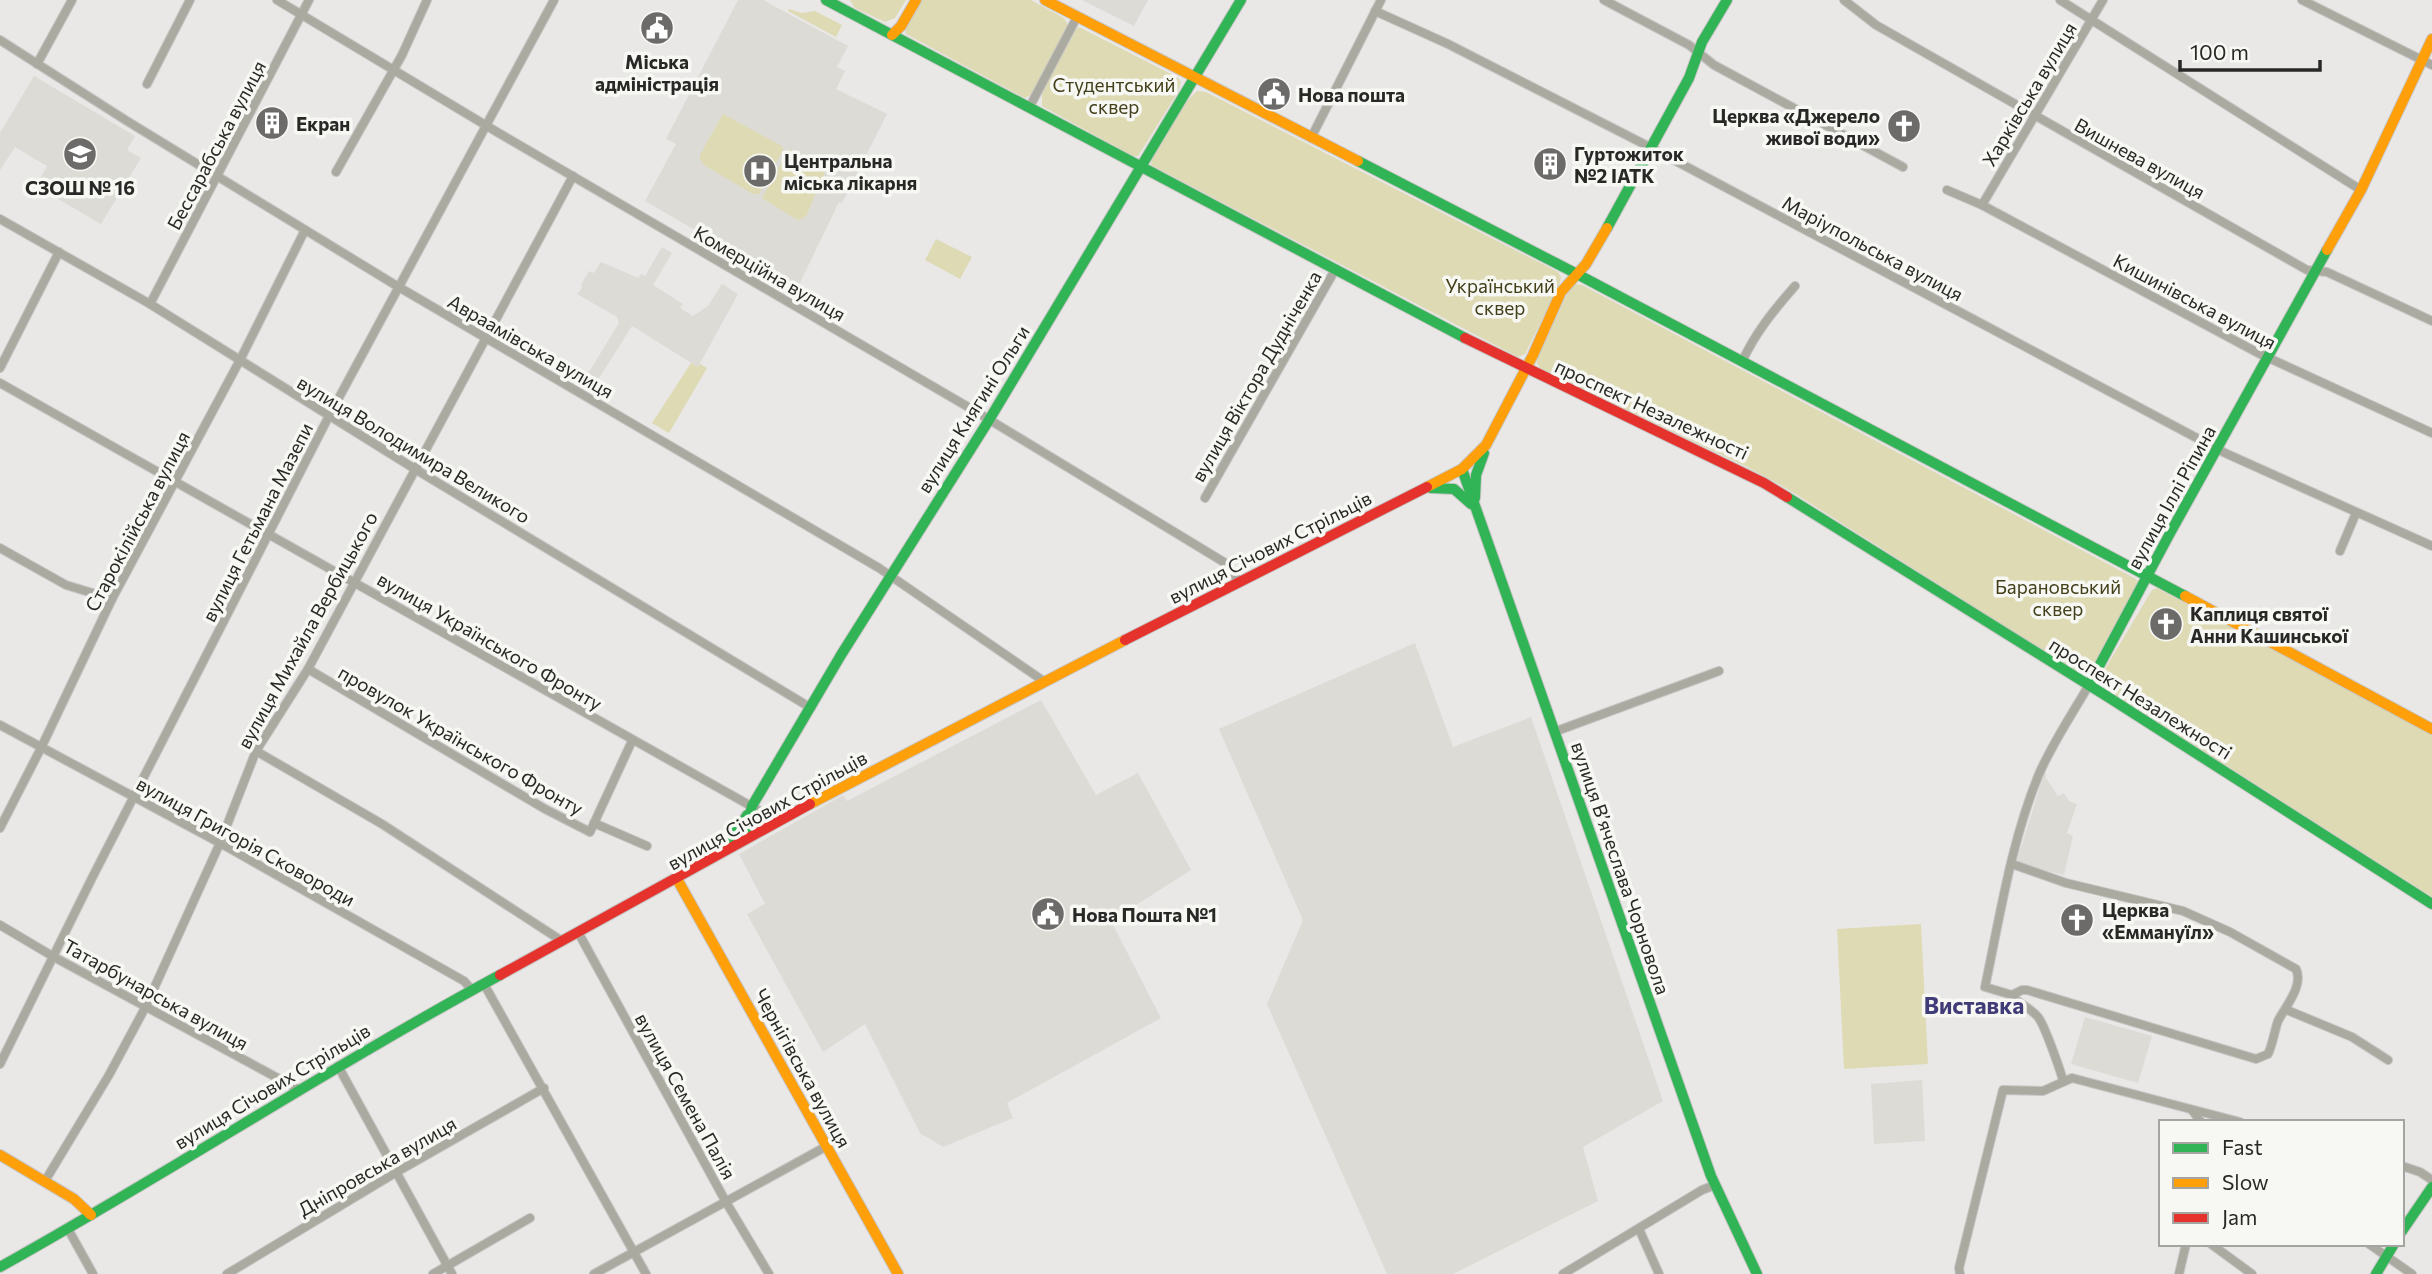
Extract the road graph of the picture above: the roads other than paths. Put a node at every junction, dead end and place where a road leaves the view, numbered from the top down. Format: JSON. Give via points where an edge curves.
{"nodes":[{"id":1,"x":72,"y":0,"type":"edge"},
{"id":2,"x":190,"y":0,"type":"edge"},
{"id":3,"x":277,"y":0,"type":"edge"},
{"id":4,"x":309,"y":0,"type":"edge"},
{"id":5,"x":427,"y":0,"type":"edge"},
{"id":6,"x":554,"y":0,"type":"edge"},
{"id":7,"x":916,"y":0,"type":"edge"},
{"id":8,"x":1045,"y":0,"type":"edge"},
{"id":9,"x":1241,"y":0,"type":"edge"},
{"id":10,"x":1381,"y":0,"type":"edge"},
{"id":11,"x":1604,"y":0,"type":"edge"},
{"id":12,"x":1727,"y":0,"type":"edge"},
{"id":13,"x":1844,"y":0,"type":"edge"},
{"id":14,"x":2060,"y":0,"type":"edge"},
{"id":15,"x":2103,"y":0,"type":"edge"},
{"id":16,"x":2302,"y":0,"type":"edge"},
{"id":17,"x":834,"y":2,"type":"edge"},
{"id":18,"x":1375,"y":11,"type":"junction"},
{"id":19,"x":302,"y":15,"type":"junction"},
{"id":20,"x":1077,"y":17,"type":"junction"},
{"id":21,"x":2092,"y":19,"type":"junction"},
{"id":22,"x":892,"y":35,"type":"junction"},
{"id":23,"x":2432,"y":39,"type":"edge"},
{"id":24,"x":0,"y":40,"type":"edge"},
{"id":25,"x":1698,"y":52,"type":"junction"},
{"id":26,"x":2427,"y":63,"type":"edge"},
{"id":27,"x":37,"y":64,"type":"junction"},
{"id":28,"x":394,"y":71,"type":"junction"},
{"id":29,"x":1193,"y":77,"type":"junction"},
{"id":30,"x":147,"y":84,"type":"dead end"},
{"id":31,"x":1029,"y":107,"type":"junction"},
{"id":32,"x":2034,"y":117,"type":"junction"},
{"id":33,"x":487,"y":126,"type":"junction"},
{"id":34,"x":1311,"y":138,"type":"junction"},
{"id":35,"x":1652,"y":148,"type":"junction"},
{"id":36,"x":1140,"y":167,"type":"junction"},
{"id":37,"x":1903,"y":167,"type":"dead end"},
{"id":38,"x":335,"y":172,"type":"dead end"},
{"id":39,"x":218,"y":175,"type":"junction"},
{"id":40,"x":573,"y":176,"type":"junction"},
{"id":41,"x":1947,"y":190,"type":"dead end"},
{"id":42,"x":2361,"y":190,"type":"junction"},
{"id":43,"x":1982,"y":205,"type":"junction"},
{"id":44,"x":0,"y":219,"type":"edge"},
{"id":45,"x":305,"y":230,"type":"junction"},
{"id":46,"x":59,"y":252,"type":"junction"},
{"id":47,"x":1335,"y":270,"type":"junction"},
{"id":48,"x":2316,"y":271,"type":"junction"},
{"id":49,"x":1577,"y":274,"type":"junction"},
{"id":50,"x":397,"y":286,"type":"junction"},
{"id":51,"x":1795,"y":286,"type":"dead end"},
{"id":52,"x":150,"y":304,"type":"junction"},
{"id":53,"x":2432,"y":321,"type":"edge"},
{"id":54,"x":486,"y":340,"type":"junction"},
{"id":55,"x":2267,"y":358,"type":"junction"},
{"id":56,"x":240,"y":360,"type":"junction"},
{"id":57,"x":1742,"y":362,"type":"junction"},
{"id":58,"x":0,"y":368,"type":"edge"},
{"id":59,"x":1526,"y":369,"type":"junction"},
{"id":60,"x":0,"y":383,"type":"edge"},
{"id":61,"x":329,"y":416,"type":"junction"},
{"id":62,"x":989,"y":420,"type":"junction"},
{"id":63,"x":2432,"y":433,"type":"edge"},
{"id":64,"x":1490,"y":437,"type":"junction"},
{"id":65,"x":2217,"y":448,"type":"junction"},
{"id":66,"x":415,"y":469,"type":"junction"},
{"id":67,"x":1461,"y":470,"type":"junction"},
{"id":68,"x":175,"y":481,"type":"junction"},
{"id":69,"x":1421,"y":490,"type":"junction"},
{"id":70,"x":1205,"y":498,"type":"dead end"},
{"id":71,"x":1475,"y":509,"type":"junction"},
{"id":72,"x":2356,"y":513,"type":"junction"},
{"id":73,"x":270,"y":533,"type":"junction"},
{"id":74,"x":2432,"y":546,"type":"edge"},
{"id":75,"x":0,"y":548,"type":"edge"},
{"id":76,"x":2340,"y":551,"type":"dead end"},
{"id":77,"x":890,"y":575,"type":"junction"},
{"id":78,"x":2146,"y":576,"type":"junction"},
{"id":79,"x":355,"y":581,"type":"junction"},
{"id":80,"x":1239,"y":582,"type":"junction"},
{"id":81,"x":112,"y":599,"type":"junction"},
{"id":82,"x":308,"y":669,"type":"junction"},
{"id":83,"x":1719,"y":671,"type":"dead end"},
{"id":84,"x":1045,"y":682,"type":"junction"},
{"id":85,"x":2088,"y":685,"type":"junction"},
{"id":86,"x":811,"y":708,"type":"junction"},
{"id":87,"x":0,"y":725,"type":"edge"},
{"id":88,"x":2432,"y":729,"type":"edge"},
{"id":89,"x":1554,"y":732,"type":"junction"},
{"id":90,"x":632,"y":741,"type":"junction"},
{"id":91,"x":41,"y":748,"type":"junction"},
{"id":92,"x":256,"y":751,"type":"junction"},
{"id":93,"x":135,"y":796,"type":"junction"},
{"id":94,"x":752,"y":806,"type":"junction"},
{"id":95,"x":783,"y":819,"type":"junction"},
{"id":96,"x":594,"y":823,"type":"junction"},
{"id":97,"x":0,"y":828,"type":"edge"},
{"id":98,"x":744,"y":840,"type":"junction"},
{"id":99,"x":220,"y":843,"type":"junction"},
{"id":100,"x":647,"y":846,"type":"dead end"},
{"id":101,"x":709,"y":858,"type":"junction"},
{"id":102,"x":2012,"y":864,"type":"junction"},
{"id":103,"x":677,"y":879,"type":"junction"},
{"id":104,"x":2432,"y":904,"type":"edge"},
{"id":105,"x":0,"y":925,"type":"edge"},
{"id":106,"x":578,"y":932,"type":"junction"},
{"id":107,"x":562,"y":941,"type":"junction"},
{"id":108,"x":54,"y":957,"type":"junction"},
{"id":109,"x":484,"y":984,"type":"junction"},
{"id":110,"x":472,"y":990,"type":"junction"},
{"id":111,"x":2012,"y":995,"type":"junction"},
{"id":112,"x":146,"y":1006,"type":"junction"},
{"id":113,"x":2287,"y":1010,"type":"junction"},
{"id":114,"x":2388,"y":1060,"type":"dead end"},
{"id":115,"x":0,"y":1064,"type":"edge"},
{"id":116,"x":338,"y":1066,"type":"junction"},
{"id":117,"x":2063,"y":1080,"type":"junction"},
{"id":118,"x":544,"y":1088,"type":"junction"},
{"id":119,"x":298,"y":1089,"type":"junction"},
{"id":120,"x":2192,"y":1110,"type":"junction"},
{"id":121,"x":2200,"y":1120,"type":"edge"},
{"id":122,"x":2232,"y":1120,"type":"edge"},
{"id":123,"x":827,"y":1146,"type":"junction"},
{"id":124,"x":0,"y":1155,"type":"edge"},
{"id":125,"x":2404,"y":1167,"type":"edge"},
{"id":126,"x":395,"y":1173,"type":"junction"},
{"id":127,"x":2432,"y":1180,"type":"edge"},
{"id":128,"x":45,"y":1181,"type":"junction"},
{"id":129,"x":1715,"y":1185,"type":"junction"},
{"id":130,"x":2432,"y":1188,"type":"edge"},
{"id":131,"x":726,"y":1202,"type":"junction"},
{"id":132,"x":91,"y":1215,"type":"junction"},
{"id":133,"x":530,"y":1218,"type":"dead end"},
{"id":134,"x":1639,"y":1228,"type":"junction"},
{"id":135,"x":2404,"y":1228,"type":"edge"},
{"id":136,"x":68,"y":1230,"type":"junction"},
{"id":137,"x":2186,"y":1246,"type":"edge"},
{"id":138,"x":2214,"y":1246,"type":"edge"},
{"id":139,"x":2372,"y":1246,"type":"edge"},
{"id":140,"x":2393,"y":1246,"type":"edge"},
{"id":141,"x":634,"y":1252,"type":"junction"},
{"id":142,"x":2386,"y":1256,"type":"junction"},
{"id":143,"x":447,"y":1266,"type":"junction"},
{"id":144,"x":0,"y":1267,"type":"edge"},
{"id":145,"x":93,"y":1274,"type":"edge"},
{"id":146,"x":228,"y":1274,"type":"edge"},
{"id":147,"x":433,"y":1274,"type":"edge"},
{"id":148,"x":453,"y":1274,"type":"edge"},
{"id":149,"x":594,"y":1274,"type":"edge"},
{"id":150,"x":646,"y":1274,"type":"edge"},
{"id":151,"x":769,"y":1274,"type":"edge"},
{"id":152,"x":898,"y":1274,"type":"edge"},
{"id":153,"x":1563,"y":1274,"type":"edge"},
{"id":154,"x":1659,"y":1274,"type":"edge"},
{"id":155,"x":1757,"y":1274,"type":"edge"},
{"id":156,"x":1960,"y":1274,"type":"edge"},
{"id":157,"x":2179,"y":1274,"type":"edge"},
{"id":158,"x":2252,"y":1274,"type":"edge"},
{"id":159,"x":2376,"y":1274,"type":"edge"},
{"id":160,"x":2412,"y":1274,"type":"edge"}],
"edges":[{"from":1,"to":27,"type":"street"},
{"from":2,"to":30,"type":"street"},
{"from":3,"to":19,"type":"street","name":"Комерційна вулиця"},
{"from":4,"to":19,"type":"street","name":"Бессарабська вулиця"},
{"from":5,"to":28,"type":"street"},
{"from":6,"to":33,"type":"street","name":"вулиця Гетьмана Мазепи"},
{"from":7,"to":22,"type":"main road"},
{"from":8,"to":20,"type":"main road"},
{"from":9,"to":29,"type":"main road","name":"вулиця Княгині Ольги"},
{"from":10,"to":18,"type":"street"},
{"from":11,"to":25,"type":"street"},
{"from":12,"to":25,"type":"main road","name":"вулиця Січових Стрільців"},
{"from":13,"to":32,"type":"street","name":"Вишнева вулиця","via":[[1876,25]]},
{"from":14,"to":21,"type":"street"},
{"from":15,"to":21,"type":"street","name":"Харківська вулиця"},
{"from":16,"to":26,"type":"street"},
{"from":17,"to":22,"type":"main road","name":"проспект Незалежності"},
{"from":18,"to":34,"type":"street"},
{"from":18,"to":35,"type":"street","name":"Маріупольська вулиця"},
{"from":19,"to":28,"type":"street","name":"Комерційна вулиця"},
{"from":19,"to":39,"type":"street","name":"Бессарабська вулиця"},
{"from":20,"to":29,"type":"main road"},
{"from":20,"to":31,"type":"street"},
{"from":21,"to":32,"type":"street","name":"Харківська вулиця"},
{"from":21,"to":42,"type":"street"},
{"from":22,"to":31,"type":"main road","name":"проспект Незалежності"},
{"from":23,"to":26,"type":"main road","name":"вулиця Іллі Ріпина"},
{"from":24,"to":27,"type":"street","name":"Авраамівська вулиця"},
{"from":25,"to":35,"type":"main road","name":"вулиця Січових Стрільців"},
{"from":25,"to":37,"type":"street","via":[[1714,65]]},
{"from":26,"to":42,"type":"main road","name":"вулиця Іллі Ріпина"},
{"from":27,"to":39,"type":"street","name":"Авраамівська вулиця"},
{"from":28,"to":33,"type":"street","name":"Комерційна вулиця"},
{"from":28,"to":38,"type":"street"},
{"from":29,"to":34,"type":"main road"},
{"from":29,"to":36,"type":"main road","name":"вулиця Княгині Ольги"},
{"from":31,"to":36,"type":"main road","name":"проспект Незалежності"},
{"from":32,"to":43,"type":"street","name":"Харківська вулиця"},
{"from":32,"to":48,"type":"street","name":"Вишнева вулиця","via":[[2306,270]]},
{"from":33,"to":40,"type":"street","name":"Комерційна вулиця"},
{"from":33,"to":50,"type":"street","name":"вулиця Гетьмана Мазепи"},
{"from":34,"to":49,"type":"main road"},
{"from":35,"to":49,"type":"main road","name":"вулиця Січових Стрільців"},
{"from":35,"to":65,"type":"street","name":"Маріупольська вулиця"},
{"from":36,"to":47,"type":"main road","name":"проспект Незалежності"},
{"from":36,"to":62,"type":"main road","name":"вулиця Княгині Ольги"},
{"from":39,"to":45,"type":"street","name":"Авраамівська вулиця"},
{"from":39,"to":52,"type":"street","name":"Бессарабська вулиця"},
{"from":40,"to":54,"type":"street","name":"вулиця Михайла Вербицького"},
{"from":40,"to":62,"type":"street","name":"Комерційна вулиця"},
{"from":41,"to":43,"type":"street","name":"Кишинівська вулиця"},
{"from":42,"to":48,"type":"main road","name":"вулиця Іллі Ріпина"},
{"from":43,"to":55,"type":"street","name":"Кишинівська вулиця"},
{"from":44,"to":46,"type":"street","name":"вулиця Володимира Великого"},
{"from":45,"to":50,"type":"street","name":"Авраамівська вулиця"},
{"from":45,"to":56,"type":"street","name":"Старокілійська вулиця"},
{"from":46,"to":52,"type":"street","name":"вулиця Володимира Великого"},
{"from":46,"to":58,"type":"street"},
{"from":47,"to":59,"type":"main road","name":"проспект Незалежності"},
{"from":47,"to":70,"type":"street","name":"вулиця Віктора Дудніченка"},
{"from":48,"to":53,"type":"street","name":"Вишнева вулиця"},
{"from":48,"to":55,"type":"main road","name":"вулиця Іллі Ріпина"},
{"from":49,"to":57,"type":"main road"},
{"from":49,"to":59,"type":"main road","name":"вулиця Січових Стрільців","via":[[1561,292]]},
{"from":50,"to":54,"type":"street","name":"Авраамівська вулиця"},
{"from":50,"to":61,"type":"street","name":"вулиця Гетьмана Мазепи"},
{"from":51,"to":57,"type":"street","via":[[1751,342]]},
{"from":52,"to":56,"type":"street","name":"вулиця Володимира Великого"},
{"from":54,"to":66,"type":"street","name":"вулиця Михайла Вербицького"},
{"from":54,"to":77,"type":"street","name":"Авраамівська вулиця"},
{"from":55,"to":63,"type":"street","name":"Кишинівська вулиця"},
{"from":55,"to":65,"type":"main road","name":"вулиця Іллі Ріпина"},
{"from":56,"to":61,"type":"street","name":"вулиця Володимира Великого"},
{"from":56,"to":68,"type":"street","name":"Старокілійська вулиця"},
{"from":57,"to":78,"type":"main road"},
{"from":59,"to":64,"type":"main road","name":"вулиця Січових Стрільців"},
{"from":59,"to":85,"type":"main road","name":"проспект Незалежності","via":[[1764,483]]},
{"from":60,"to":68,"type":"street","name":"вулиця Українського Фронту"},
{"from":61,"to":66,"type":"street","name":"вулиця Володимира Великого"},
{"from":61,"to":73,"type":"street","name":"вулиця Гетьмана Мазепи"},
{"from":62,"to":77,"type":"main road","name":"вулиця Княгині Ольги"},
{"from":62,"to":80,"type":"street","name":"Комерційна вулиця","via":[[1227,564]]},
{"from":64,"to":67,"type":"main road","name":"вулиця Січових Стрільців"},
{"from":64,"to":71,"type":"main road","via":[[1476,475]]},
{"from":65,"to":72,"type":"street","name":"Маріупольська вулиця"},
{"from":65,"to":78,"type":"main road","name":"вулиця Іллі Ріпина"},
{"from":66,"to":79,"type":"street","name":"вулиця Михайла Вербицького"},
{"from":66,"to":86,"type":"street","name":"вулиця Володимира Великого"},
{"from":67,"to":69,"type":"main road","name":"вулиця Січових Стрільців"},
{"from":67,"to":71,"type":"main road","name":"вулиця Вʼячеслава Чорновола"},
{"from":68,"to":73,"type":"street","name":"вулиця Українського Фронту"},
{"from":68,"to":81,"type":"street","name":"Старокілійська вулиця"},
{"from":69,"to":71,"type":"main road","via":[[1451,488]]},
{"from":69,"to":80,"type":"main road","name":"вулиця Січових Стрільців"},
{"from":71,"to":89,"type":"main road","name":"вулиця Вʼячеслава Чорновола"},
{"from":72,"to":74,"type":"street","name":"Маріупольська вулиця"},
{"from":72,"to":76,"type":"street"},
{"from":73,"to":79,"type":"street","name":"вулиця Українського Фронту"},
{"from":73,"to":93,"type":"street","name":"вулиця Гетьмана Мазепи"},
{"from":75,"to":81,"type":"street","via":[[66,585]]},
{"from":77,"to":84,"type":"street","name":"Авраамівська вулиця"},
{"from":77,"to":86,"type":"main road","name":"вулиця Княгині Ольги"},
{"from":78,"to":85,"type":"main road","name":"вулиця Іллі Ріпина"},
{"from":78,"to":88,"type":"main road"},
{"from":79,"to":82,"type":"street","name":"вулиця Михайла Вербицького"},
{"from":79,"to":90,"type":"street","name":"вулиця Українського Фронту"},
{"from":80,"to":84,"type":"main road","name":"вулиця Січових Стрільців"},
{"from":81,"to":91,"type":"street","name":"Старокілійська вулиця"},
{"from":82,"to":92,"type":"street","name":"вулиця Михайла Вербицького"},
{"from":82,"to":96,"type":"street","name":"провулок Українського Фронту","via":[[545,809],[590,832]]},
{"from":83,"to":89,"type":"street"},
{"from":84,"to":95,"type":"main road","name":"вулиця Січових Стрільців"},
{"from":85,"to":102,"type":"street","name":"вулиця Іллі Ріпина","via":[[2039,774]]},
{"from":85,"to":104,"type":"main road","name":"проспект Незалежності"},
{"from":86,"to":94,"type":"main road","name":"вулиця Княгині Ольги"},
{"from":87,"to":91,"type":"street","name":"вулиця Григорія Сковороди"},
{"from":89,"to":129,"type":"main road","name":"вулиця Вʼячеслава Чорновола"},
{"from":90,"to":94,"type":"street","name":"вулиця Українського Фронту"},
{"from":90,"to":96,"type":"street","name":"провулок Українського Фронту"},
{"from":91,"to":93,"type":"street","name":"вулиця Григорія Сковороди"},
{"from":91,"to":97,"type":"street","name":"Старокілійська вулиця"},
{"from":92,"to":99,"type":"street","name":"вулиця Михайла Вербицького"},
{"from":92,"to":107,"type":"street","via":[[382,824]]},
{"from":93,"to":99,"type":"street","name":"вулиця Григорія Сковороди"},
{"from":93,"to":108,"type":"street","name":"вулиця Гетьмана Мазепи"},
{"from":94,"to":95,"type":"street","name":"вулиця Українського Фронту"},
{"from":94,"to":98,"type":"main road","name":"вулиця Княгині Ольги"},
{"from":94,"to":101,"type":"main road","via":[[727,843]]},
{"from":95,"to":98,"type":"main road","name":"вулиця Січових Стрільців"},
{"from":96,"to":100,"type":"street","name":"провулок Українського Фронту"},
{"from":98,"to":101,"type":"main road","name":"вулиця Січових Стрільців"},
{"from":99,"to":110,"type":"street","name":"вулиця Григорія Сковороди","via":[[464,981]]},
{"from":99,"to":112,"type":"street","name":"вулиця Михайла Вербицького"},
{"from":101,"to":103,"type":"main road","name":"вулиця Січових Стрільців"},
{"from":102,"to":111,"type":"street","name":"вулиця Іллі Ріпина","via":[[1984,987]]},
{"from":102,"to":113,"type":"street","via":[[2066,883],[2183,911],[2230,932],[2296,969],[2298,980]]},
{"from":103,"to":106,"type":"main road","name":"вулиця Січових Стрільців"},
{"from":103,"to":123,"type":"main road","name":"Чернігівська вулиця"},
{"from":105,"to":108,"type":"street","name":"Татарбунарська вулиця"},
{"from":106,"to":107,"type":"main road","name":"вулиця Січових Стрільців"},
{"from":106,"to":131,"type":"street","name":"вулиця Семена Палія"},
{"from":107,"to":109,"type":"main road","name":"вулиця Січових Стрільців"},
{"from":108,"to":112,"type":"street","name":"Татарбунарська вулиця"},
{"from":108,"to":115,"type":"street","name":"вулиця Гетьмана Мазепи"},
{"from":109,"to":110,"type":"main road","name":"вулиця Січових Стрільців"},
{"from":109,"to":118,"type":"street"},
{"from":110,"to":116,"type":"main road","name":"вулиця Січових Стрільців"},
{"from":111,"to":113,"type":"street","via":[[2027,990],[2256,1059],[2268,1054],[2279,1019]]},
{"from":111,"to":117,"type":"street","via":[[2042,1023]]},
{"from":112,"to":119,"type":"street","name":"Татарбунарська вулиця"},
{"from":112,"to":128,"type":"street","name":"вулиця Михайла Вербицького"},
{"from":113,"to":114,"type":"street","via":[[2352,1037]]},
{"from":116,"to":119,"type":"main road","name":"вулиця Січових Стрільців"},
{"from":116,"to":126,"type":"street"},
{"from":117,"to":120,"type":"street","via":[[2077,1079]]},
{"from":117,"to":156,"type":"street","via":[[2043,1091],[2003,1090]]},
{"from":118,"to":126,"type":"street","name":"Дніпровська вулиця"},
{"from":118,"to":141,"type":"street"},
{"from":119,"to":132,"type":"main road","name":"вулиця Січових Стрільців"},
{"from":120,"to":121,"type":"street"},
{"from":120,"to":122,"type":"street"},
{"from":123,"to":131,"type":"street"},
{"from":123,"to":152,"type":"main road","name":"Чернігівська вулиця"},
{"from":124,"to":128,"type":"main road"},
{"from":125,"to":127,"type":"street"},
{"from":126,"to":143,"type":"street"},
{"from":126,"to":146,"type":"street","name":"Дніпровська вулиця"},
{"from":128,"to":132,"type":"main road"},
{"from":129,"to":134,"type":"street"},
{"from":129,"to":155,"type":"main road","name":"вулиця Вʼячеслава Чорновола"},
{"from":130,"to":135,"type":"main road"},
{"from":131,"to":141,"type":"street"},
{"from":131,"to":151,"type":"street","name":"вулиця Семена Палія"},
{"from":132,"to":136,"type":"main road","name":"вулиця Січових Стрільців"},
{"from":133,"to":143,"type":"street"},
{"from":134,"to":153,"type":"street"},
{"from":134,"to":154,"type":"street"},
{"from":136,"to":144,"type":"main road","name":"вулиця Січових Стрільців"},
{"from":136,"to":145,"type":"street"},
{"from":137,"to":157,"type":"street"},
{"from":138,"to":158,"type":"street"},
{"from":139,"to":142,"type":"street"},
{"from":140,"to":142,"type":"main road"},
{"from":141,"to":149,"type":"street"},
{"from":141,"to":150,"type":"street"},
{"from":142,"to":159,"type":"main road"},
{"from":142,"to":160,"type":"street"},
{"from":143,"to":147,"type":"street"},
{"from":143,"to":148,"type":"street"}]}
